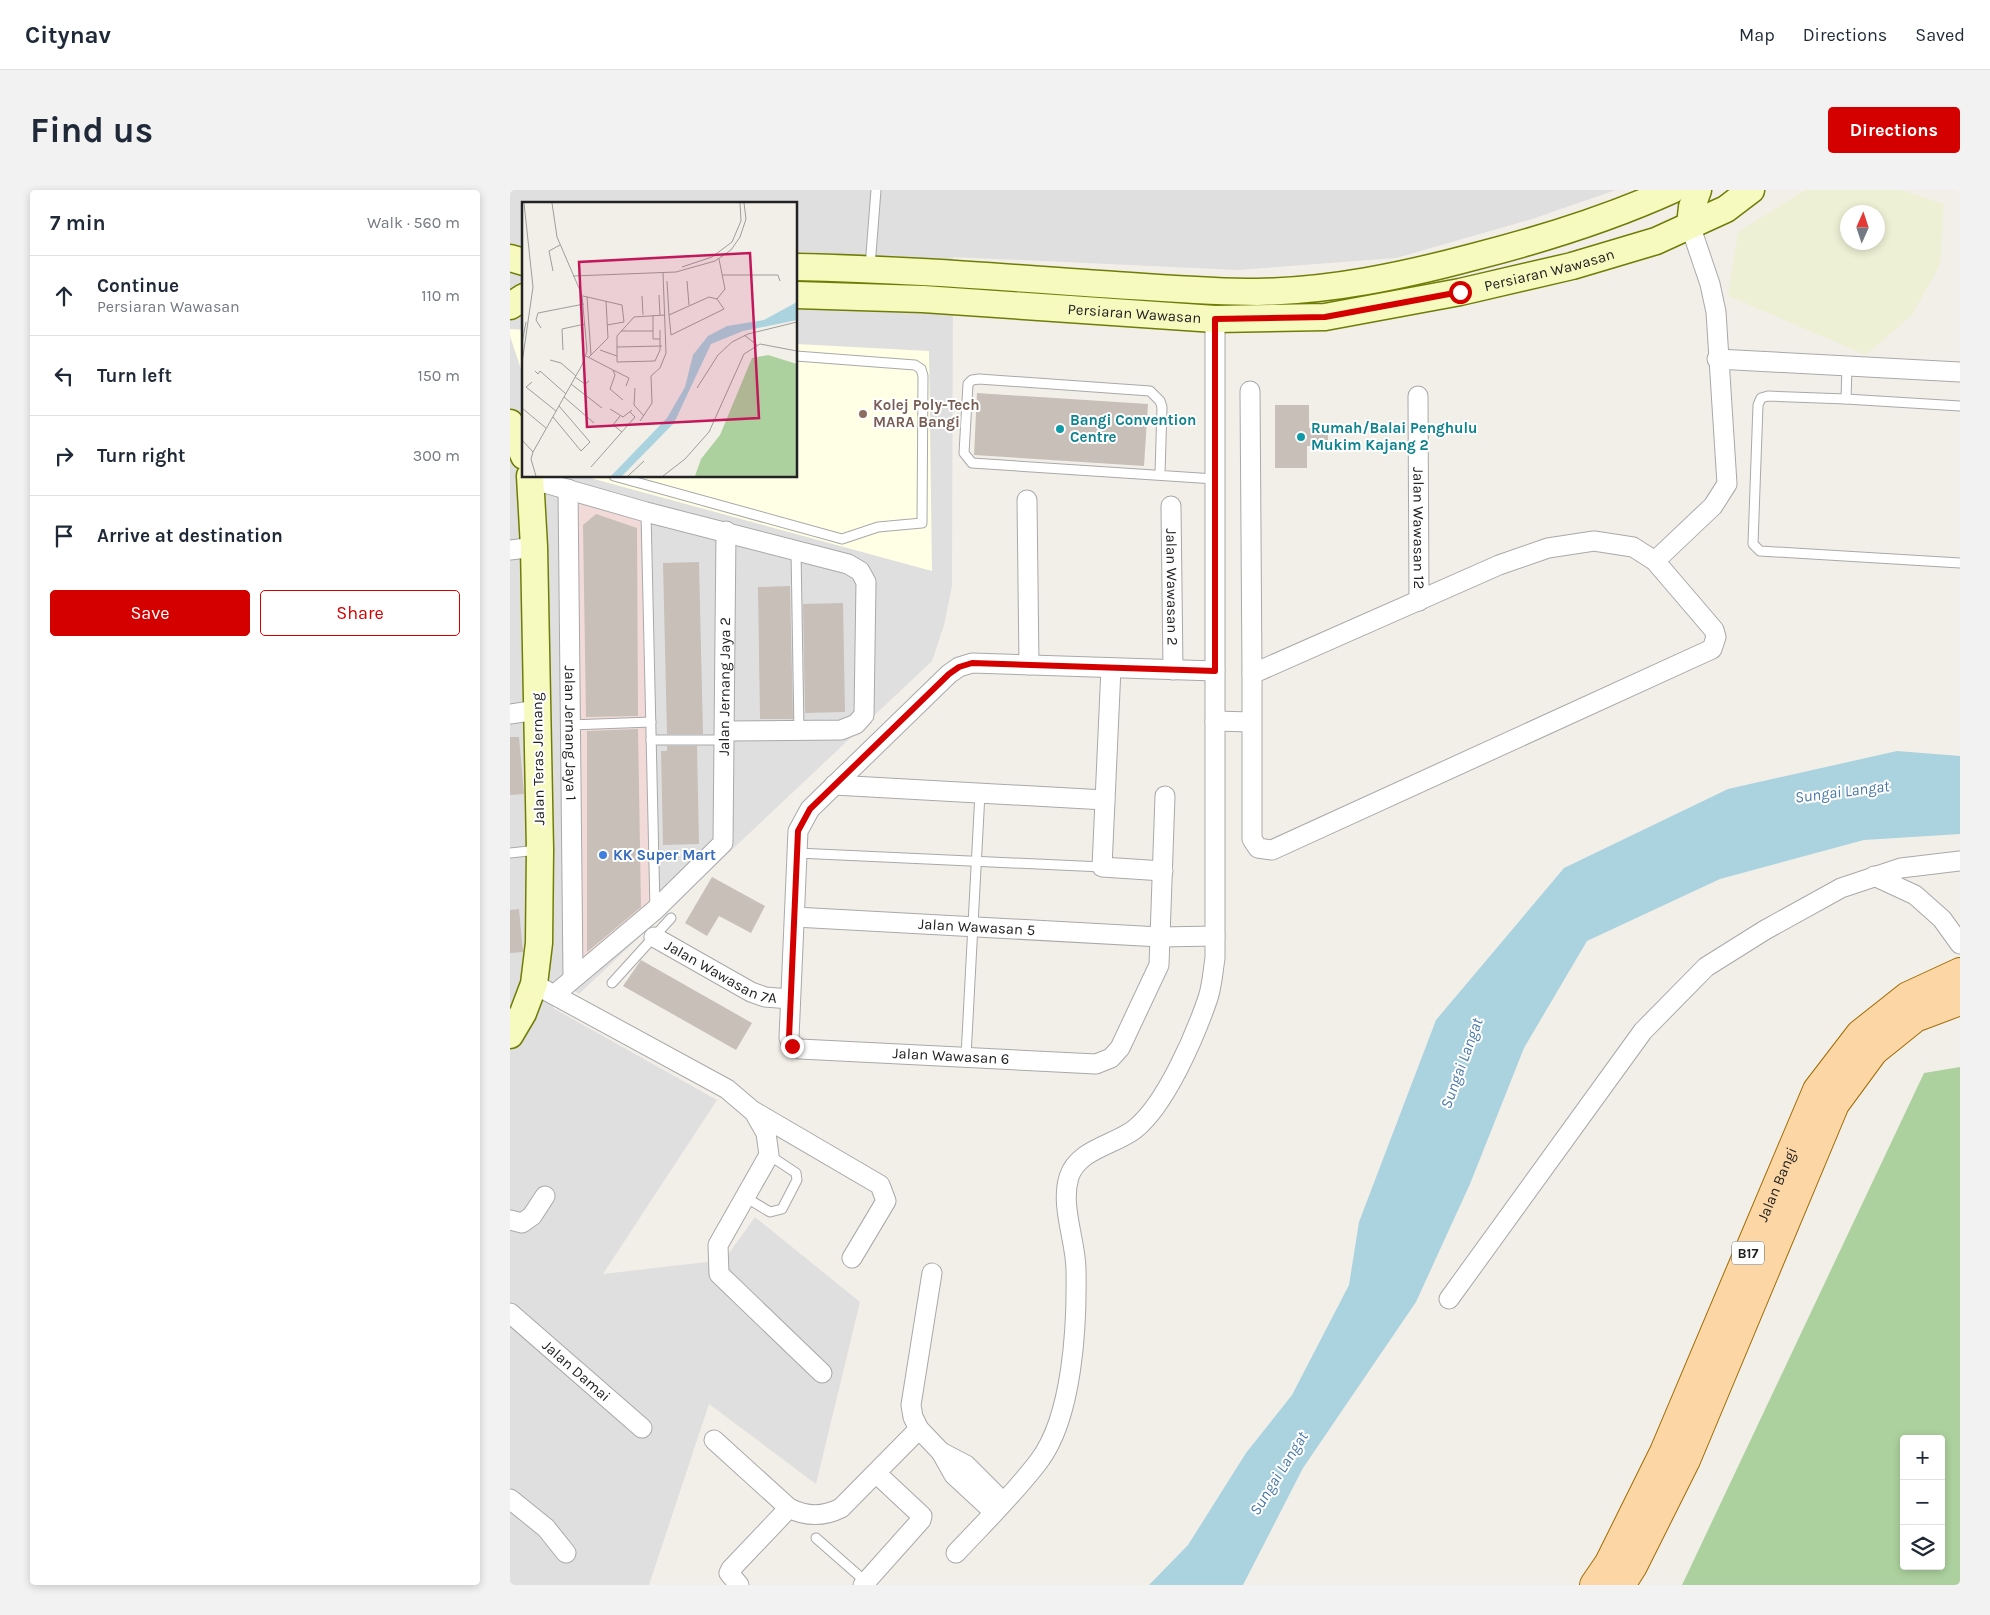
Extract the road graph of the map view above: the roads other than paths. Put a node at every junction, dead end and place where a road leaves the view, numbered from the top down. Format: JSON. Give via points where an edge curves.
{"nodes":[{"id":1,"x":876,"y":190,"type":"edge"},
{"id":2,"x":1672,"y":190,"type":"edge"},
{"id":3,"x":1698,"y":190,"type":"edge"},
{"id":4,"x":1751,"y":190,"type":"edge"},
{"id":5,"x":1639,"y":205,"type":"junction"},
{"id":6,"x":1690,"y":225,"type":"junction"},
{"id":7,"x":510,"y":258,"type":"edge"},
{"id":8,"x":522,"y":262,"type":"edge"},
{"id":9,"x":798,"y":267,"type":"edge"},
{"id":10,"x":870,"y":268,"type":"junction"},
{"id":11,"x":1155,"y":288,"type":"junction"},
{"id":12,"x":1256,"y":292,"type":"junction"},
{"id":13,"x":807,"y":295,"type":"edge"},
{"id":14,"x":522,"y":298,"type":"edge"},
{"id":15,"x":923,"y":299,"type":"junction"},
{"id":16,"x":510,"y":306,"type":"edge"},
{"id":17,"x":1215,"y":319,"type":"junction"},
{"id":18,"x":798,"y":356,"type":"edge"},
{"id":19,"x":1718,"y":359,"type":"junction"},
{"id":20,"x":1847,"y":366,"type":"junction"},
{"id":21,"x":1960,"y":372,"type":"edge"},
{"id":22,"x":1250,"y":390,"type":"dead end"},
{"id":23,"x":1418,"y":396,"type":"dead end"},
{"id":24,"x":1846,"y":399,"type":"junction"},
{"id":25,"x":1960,"y":406,"type":"edge"},
{"id":26,"x":520,"y":453,"type":"edge"},
{"id":27,"x":1160,"y":474,"type":"junction"},
{"id":28,"x":553,"y":478,"type":"edge"},
{"id":29,"x":621,"y":478,"type":"edge"},
{"id":30,"x":1215,"y":478,"type":"junction"},
{"id":31,"x":568,"y":489,"type":"junction"},
{"id":32,"x":1027,"y":500,"type":"dead end"},
{"id":33,"x":1172,"y":506,"type":"dead end"},
{"id":34,"x":646,"y":512,"type":"junction"},
{"id":35,"x":726,"y":531,"type":"junction"},
{"id":36,"x":522,"y":548,"type":"edge"},
{"id":37,"x":796,"y":550,"type":"junction"},
{"id":38,"x":1655,"y":561,"type":"junction"},
{"id":39,"x":1960,"y":562,"type":"edge"},
{"id":40,"x":1419,"y":601,"type":"junction"},
{"id":41,"x":1029,"y":665,"type":"junction"},
{"id":42,"x":1111,"y":668,"type":"junction"},
{"id":43,"x":1173,"y":670,"type":"junction"},
{"id":44,"x":1215,"y":671,"type":"junction"},
{"id":45,"x":1252,"y":674,"type":"junction"},
{"id":46,"x":537,"y":710,"type":"junction"},
{"id":47,"x":510,"y":714,"type":"edge"},
{"id":48,"x":1215,"y":721,"type":"junction"},
{"id":49,"x":651,"y":722,"type":"junction"},
{"id":50,"x":1251,"y":722,"type":"junction"},
{"id":51,"x":570,"y":725,"type":"junction"},
{"id":52,"x":799,"y":732,"type":"junction"},
{"id":53,"x":725,"y":736,"type":"junction"},
{"id":54,"x":651,"y":740,"type":"junction"},
{"id":55,"x":834,"y":785,"type":"junction"},
{"id":56,"x":980,"y":793,"type":"junction"},
{"id":57,"x":1165,"y":796,"type":"dead end"},
{"id":58,"x":1105,"y":800,"type":"junction"},
{"id":59,"x":540,"y":850,"type":"junction"},
{"id":60,"x":510,"y":853,"type":"edge"},
{"id":61,"x":797,"y":853,"type":"junction"},
{"id":62,"x":976,"y":861,"type":"junction"},
{"id":63,"x":1960,"y":861,"type":"edge"},
{"id":64,"x":1102,"y":867,"type":"junction"},
{"id":65,"x":1163,"y":871,"type":"junction"},
{"id":66,"x":1874,"y":876,"type":"junction"},
{"id":67,"x":663,"y":914,"type":"junction"},
{"id":68,"x":795,"y":917,"type":"junction"},
{"id":69,"x":973,"y":927,"type":"junction"},
{"id":70,"x":1215,"y":936,"type":"junction"},
{"id":71,"x":654,"y":937,"type":"junction"},
{"id":72,"x":1160,"y":937,"type":"junction"},
{"id":73,"x":1960,"y":944,"type":"edge"},
{"id":74,"x":1960,"y":972,"type":"edge"},
{"id":75,"x":573,"y":978,"type":"junction"},
{"id":76,"x":612,"y":983,"type":"dead end"},
{"id":77,"x":544,"y":990,"type":"junction"},
{"id":78,"x":790,"y":999,"type":"junction"},
{"id":79,"x":1960,"y":1001,"type":"edge"},
{"id":80,"x":510,"y":1035,"type":"edge"},
{"id":81,"x":966,"y":1056,"type":"junction"},
{"id":82,"x":754,"y":1112,"type":"junction"},
{"id":83,"x":769,"y":1155,"type":"junction"},
{"id":84,"x":545,"y":1196,"type":"dead end"},
{"id":85,"x":745,"y":1197,"type":"junction"},
{"id":86,"x":510,"y":1220,"type":"edge"},
{"id":87,"x":852,"y":1258,"type":"dead end"},
{"id":88,"x":932,"y":1273,"type":"dead end"},
{"id":89,"x":1449,"y":1299,"type":"dead end"},
{"id":90,"x":510,"y":1313,"type":"edge"},
{"id":91,"x":822,"y":1373,"type":"dead end"},
{"id":92,"x":642,"y":1428,"type":"dead end"},
{"id":93,"x":919,"y":1429,"type":"junction"},
{"id":94,"x":714,"y":1440,"type":"dead end"},
{"id":95,"x":876,"y":1473,"type":"junction"},
{"id":96,"x":510,"y":1499,"type":"edge"},
{"id":97,"x":998,"y":1507,"type":"junction"},
{"id":98,"x":789,"y":1508,"type":"junction"},
{"id":99,"x":816,"y":1538,"type":"dead end"},
{"id":100,"x":566,"y":1553,"type":"dead end"},
{"id":101,"x":956,"y":1553,"type":"dead end"},
{"id":102,"x":865,"y":1584,"type":"edge"},
{"id":103,"x":739,"y":1585,"type":"edge"},
{"id":104,"x":1594,"y":1585,"type":"edge"},
{"id":105,"x":1621,"y":1585,"type":"edge"}],
"edges":[{"from":1,"to":10,"type":"lane"},
{"from":2,"to":5,"type":"main road","name":"Persiaran Wawasan"},
{"from":3,"to":6,"type":"main road"},
{"from":4,"to":6,"type":"main road","name":"Persiaran Wawasan","via":[[1726,209]]},
{"from":5,"to":6,"type":"main road"},
{"from":5,"to":12,"type":"main road","name":"Persiaran Wawasan","via":[[1531,242],[1393,278]]},
{"from":6,"to":17,"type":"main road","name":"Persiaran Wawasan","via":[[1656,241],[1572,266],[1460,292],[1325,317]]},
{"from":6,"to":19,"type":"street","via":[[1716,312]]},
{"from":7,"to":8,"type":"main road"},
{"from":9,"to":10,"type":"main road","name":"Persiaran Wawasan"},
{"from":10,"to":11,"type":"main road","name":"Persiaran Wawasan"},
{"from":10,"to":13,"type":"main road","via":[[839,288]]},
{"from":10,"to":15,"type":"main road","via":[[888,285]]},
{"from":11,"to":12,"type":"main road","name":"Persiaran Wawasan"},
{"from":11,"to":17,"type":"main road","via":[[1193,299]]},
{"from":12,"to":17,"type":"main road","via":[[1232,302]]},
{"from":13,"to":15,"type":"main road","name":"Persiaran Wawasan"},
{"from":14,"to":16,"type":"main road"},
{"from":15,"to":17,"type":"main road","name":"Persiaran Wawasan"},
{"from":17,"to":30,"type":"street"},
{"from":18,"to":29,"type":"lane","via":[[915,364],[921,369],[922,523],[878,527],[842,539]]},
{"from":19,"to":20,"type":"street"},
{"from":19,"to":38,"type":"street","via":[[1727,484],[1713,506]]},
{"from":20,"to":21,"type":"street"},
{"from":20,"to":24,"type":"lane"},
{"from":22,"to":45,"type":"street"},
{"from":23,"to":40,"type":"street","name":"Jalan Wawasan 12"},
{"from":24,"to":25,"type":"lane"},
{"from":24,"to":39,"type":"lane","via":[[1761,398],[1758,405],[1755,548],[1760,551]]},
{"from":26,"to":36,"type":"main road","name":"Jalan Teras Jernang"},
{"from":27,"to":27,"type":"lane","via":[[972,463],[964,453],[968,384],[979,379],[1150,391],[1162,407]]},
{"from":27,"to":30,"type":"lane"},
{"from":28,"to":31,"type":"street"},
{"from":30,"to":44,"type":"street"},
{"from":31,"to":34,"type":"street"},
{"from":31,"to":51,"type":"street","name":"Jalan Jernang Jaya 1"},
{"from":32,"to":41,"type":"street"},
{"from":33,"to":43,"type":"street","name":"Jalan Wawasan 2"},
{"from":34,"to":35,"type":"street"},
{"from":34,"to":49,"type":"lane"},
{"from":35,"to":37,"type":"street"},
{"from":35,"to":53,"type":"street","name":"Jalan Jernang Jaya 2"},
{"from":36,"to":46,"type":"main road","name":"Jalan Teras Jernang"},
{"from":37,"to":52,"type":"lane"},
{"from":37,"to":52,"type":"street","via":[[848,564],[860,571],[866,582],[864,715],[856,724],[841,730]]},
{"from":38,"to":40,"type":"street","via":[[1633,547],[1614,543],[1594,541],[1548,548],[1499,565]]},
{"from":38,"to":50,"type":"street","via":[[1714,630],[1716,637],[1712,649],[1272,850],[1258,848],[1252,839]]},
{"from":40,"to":45,"type":"street"},
{"from":41,"to":42,"type":"street"},
{"from":41,"to":55,"type":"street","via":[[972,663],[959,667]]},
{"from":42,"to":43,"type":"street"},
{"from":42,"to":58,"type":"street"},
{"from":43,"to":44,"type":"street"},
{"from":44,"to":48,"type":"street"},
{"from":45,"to":50,"type":"street"},
{"from":46,"to":47,"type":"street"},
{"from":46,"to":59,"type":"main road","name":"Jalan Teras Jernang"},
{"from":48,"to":50,"type":"street"},
{"from":48,"to":70,"type":"street"},
{"from":49,"to":51,"type":"lane"},
{"from":49,"to":54,"type":"lane"},
{"from":51,"to":75,"type":"street","name":"Jalan Jernang Jaya 1"},
{"from":52,"to":53,"type":"street"},
{"from":53,"to":54,"type":"lane"},
{"from":53,"to":67,"type":"street","name":"Jalan Jernang Jaya 2","via":[[723,843]]},
{"from":54,"to":67,"type":"lane"},
{"from":55,"to":56,"type":"street"},
{"from":55,"to":61,"type":"street","via":[[810,809],[798,831]]},
{"from":56,"to":58,"type":"street"},
{"from":56,"to":62,"type":"lane"},
{"from":57,"to":65,"type":"street"},
{"from":58,"to":64,"type":"street"},
{"from":59,"to":60,"type":"lane"},
{"from":59,"to":77,"type":"main road","name":"Jalan Teras Jernang","via":[[539,943]]},
{"from":61,"to":62,"type":"lane"},
{"from":61,"to":68,"type":"street"},
{"from":62,"to":64,"type":"lane"},
{"from":62,"to":69,"type":"lane"},
{"from":63,"to":66,"type":"street","via":[[1901,868]]},
{"from":64,"to":65,"type":"street"},
{"from":65,"to":72,"type":"street"},
{"from":66,"to":73,"type":"street","via":[[1915,895],[1942,919]]},
{"from":66,"to":89,"type":"street","via":[[1841,888],[1706,967],[1643,1031]]},
{"from":67,"to":71,"type":"lane"},
{"from":67,"to":75,"type":"street"},
{"from":68,"to":69,"type":"street","name":"Jalan Wawasan 5"},
{"from":68,"to":78,"type":"street"},
{"from":69,"to":72,"type":"street","name":"Jalan Wawasan 5"},
{"from":69,"to":81,"type":"lane"},
{"from":70,"to":72,"type":"street","name":"Jalan Wawasan 5"},
{"from":70,"to":97,"type":"street","via":[[1215,958],[1208,997],[1174,1078],[1151,1114],[1134,1130],[1085,1156],[1069,1177],[1067,1195],[1076,1265],[1077,1312],[1063,1408],[1040,1460]]},
{"from":71,"to":76,"type":"lane"},
{"from":71,"to":78,"type":"street","name":"Jalan Wawasan 7A","via":[[751,992],[764,997]]},
{"from":72,"to":81,"type":"street","name":"Jalan Wawasan 6","via":[[1160,965],[1120,1048],[1111,1058],[1096,1064]]},
{"from":74,"to":104,"type":"main road","name":"Jalan Bangi","number":"B17","via":[[1908,996],[1860,1034],[1818,1090],[1664,1452],[1609,1563]]},
{"from":75,"to":77,"type":"street"},
{"from":77,"to":80,"type":"main road","name":"Jalan Teras Jernang","via":[[523,1013]]},
{"from":77,"to":82,"type":"street","via":[[727,1089]]},
{"from":78,"to":81,"type":"street","name":"Jalan Wawasan 6","via":[[789,1038],[792,1046],[800,1049]]},
{"from":79,"to":105,"type":"main road","name":"Jalan Bangi","number":"B17","via":[[1915,1018],[1874,1051],[1835,1104],[1686,1460]]},
{"from":82,"to":83,"type":"street","via":[[766,1133]]},
{"from":82,"to":87,"type":"street","via":[[880,1185],[886,1201]]},
{"from":83,"to":85,"type":"street"},
{"from":83,"to":85,"type":"lane","via":[[796,1173],[797,1180],[782,1209],[770,1212]]},
{"from":84,"to":86,"type":"street","via":[[532,1216],[522,1223]]},
{"from":85,"to":91,"type":"street","via":[[718,1245],[719,1274]]},
{"from":88,"to":93,"type":"street","via":[[911,1405]]},
{"from":90,"to":92,"type":"street","name":"Jalan Damai"},
{"from":93,"to":95,"type":"street"},
{"from":93,"to":97,"type":"street","via":[[941,1452],[966,1465]]},
{"from":94,"to":98,"type":"street"},
{"from":95,"to":98,"type":"street","via":[[850,1501],[830,1514],[808,1514]]},
{"from":95,"to":102,"type":"street","via":[[922,1516]]},
{"from":96,"to":100,"type":"street","via":[[546,1528]]},
{"from":97,"to":101,"type":"street"},
{"from":98,"to":103,"type":"street","via":[[729,1573]]},
{"from":99,"to":102,"type":"lane"}]}
